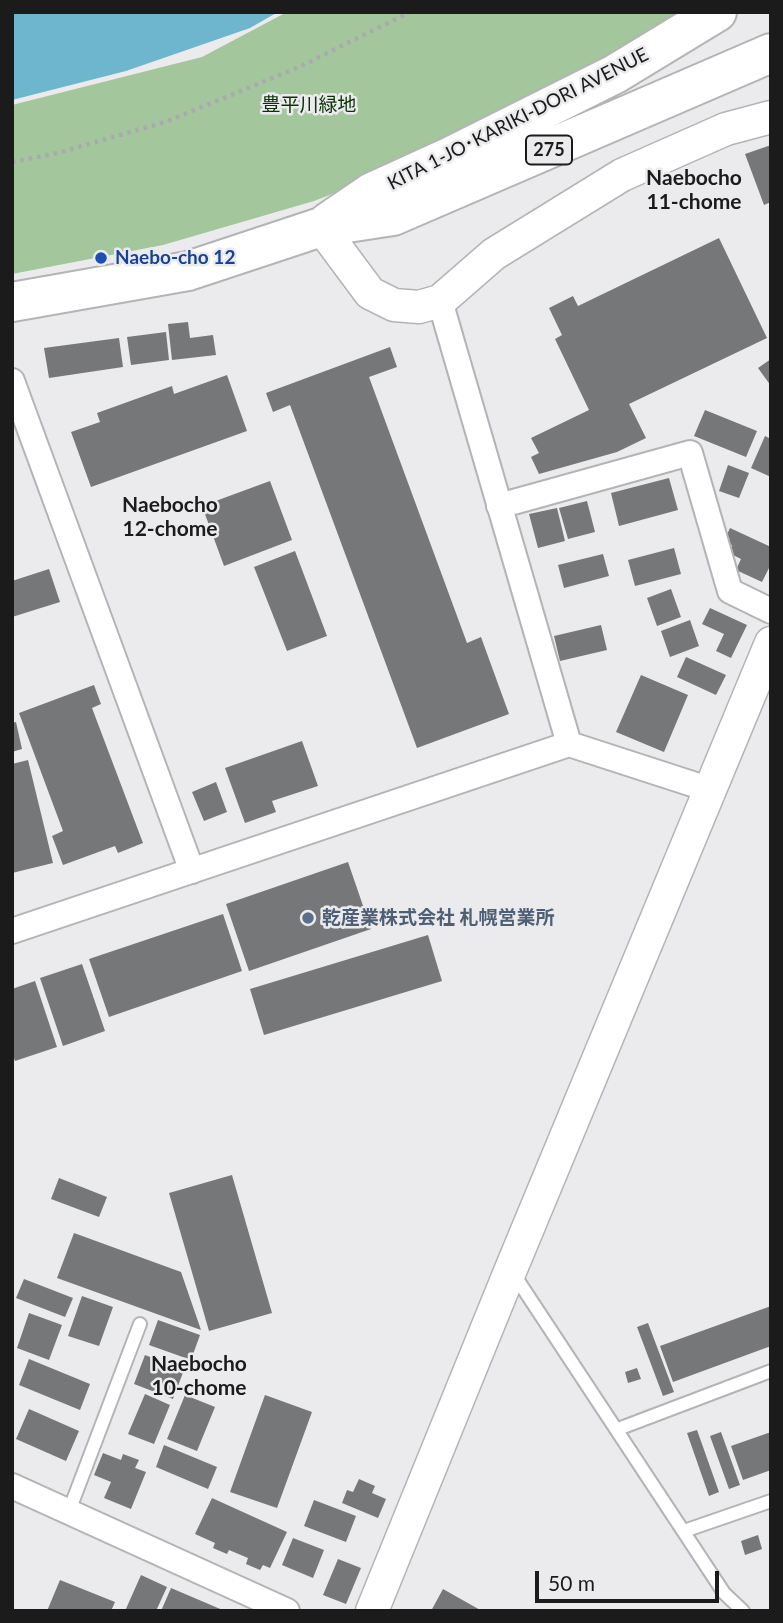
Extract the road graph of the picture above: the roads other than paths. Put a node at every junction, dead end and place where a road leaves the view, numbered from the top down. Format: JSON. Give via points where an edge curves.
{"nodes":[{"id":1,"x":716,"y":12,"type":"edge"},
{"id":2,"x":771,"y":53,"type":"edge"},
{"id":3,"x":771,"y":117,"type":"edge"},
{"id":4,"x":321,"y":228,"type":"junction"},
{"id":5,"x":440,"y":301,"type":"junction"},
{"id":6,"x":12,"y":302,"type":"edge"},
{"id":7,"x":12,"y":381,"type":"edge"},
{"id":8,"x":499,"y":506,"type":"junction"},
{"id":9,"x":771,"y":611,"type":"edge"},
{"id":10,"x":771,"y":643,"type":"edge"},
{"id":11,"x":569,"y":744,"type":"junction"},
{"id":12,"x":711,"y":790,"type":"junction"},
{"id":13,"x":192,"y":871,"type":"junction"},
{"id":14,"x":12,"y":931,"type":"edge"},
{"id":15,"x":510,"y":1269,"type":"junction"},
{"id":16,"x":140,"y":1324,"type":"dead end"},
{"id":17,"x":771,"y":1371,"type":"edge"},
{"id":18,"x":618,"y":1429,"type":"junction"},
{"id":19,"x":12,"y":1486,"type":"edge"},
{"id":20,"x":771,"y":1501,"type":"edge"},
{"id":21,"x":69,"y":1511,"type":"junction"},
{"id":22,"x":684,"y":1531,"type":"junction"},
{"id":23,"x":287,"y":1611,"type":"edge"},
{"id":24,"x":372,"y":1611,"type":"edge"},
{"id":25,"x":743,"y":1611,"type":"edge"}],
"edges":[{"from":1,"to":4,"type":"highway","name":"KITA 1-JO･KARIKI-DORI AVENUE","number":"275","via":[[615,74],[372,192]]},
{"from":2,"to":4,"type":"highway","name":"KITA 1-JO･KARIKI-DORI AVENUE","number":"275","via":[[393,216]]},
{"from":3,"to":5,"type":"street","via":[[726,129],[622,175],[494,254]]},
{"from":4,"to":5,"type":"street","via":[[370,293],[394,305],[419,307]]},
{"from":4,"to":6,"type":"highway","name":"KITA 1-JO･KARIKI-DORI AVENUE","number":"275","via":[[188,271]]},
{"from":5,"to":8,"type":"street"},
{"from":7,"to":13,"type":"street"},
{"from":8,"to":9,"type":"street","via":[[690,453],[730,591]]},
{"from":8,"to":11,"type":"street"},
{"from":10,"to":12,"type":"street"},
{"from":11,"to":12,"type":"street"},
{"from":11,"to":13,"type":"street"},
{"from":12,"to":15,"type":"street"},
{"from":13,"to":14,"type":"street"},
{"from":15,"to":18,"type":"lane"},
{"from":15,"to":24,"type":"street"},
{"from":16,"to":21,"type":"lane"},
{"from":17,"to":18,"type":"lane"},
{"from":18,"to":22,"type":"lane"},
{"from":19,"to":21,"type":"street"},
{"from":20,"to":22,"type":"lane"},
{"from":21,"to":23,"type":"street"},
{"from":22,"to":25,"type":"lane","via":[[724,1593]]}]}
